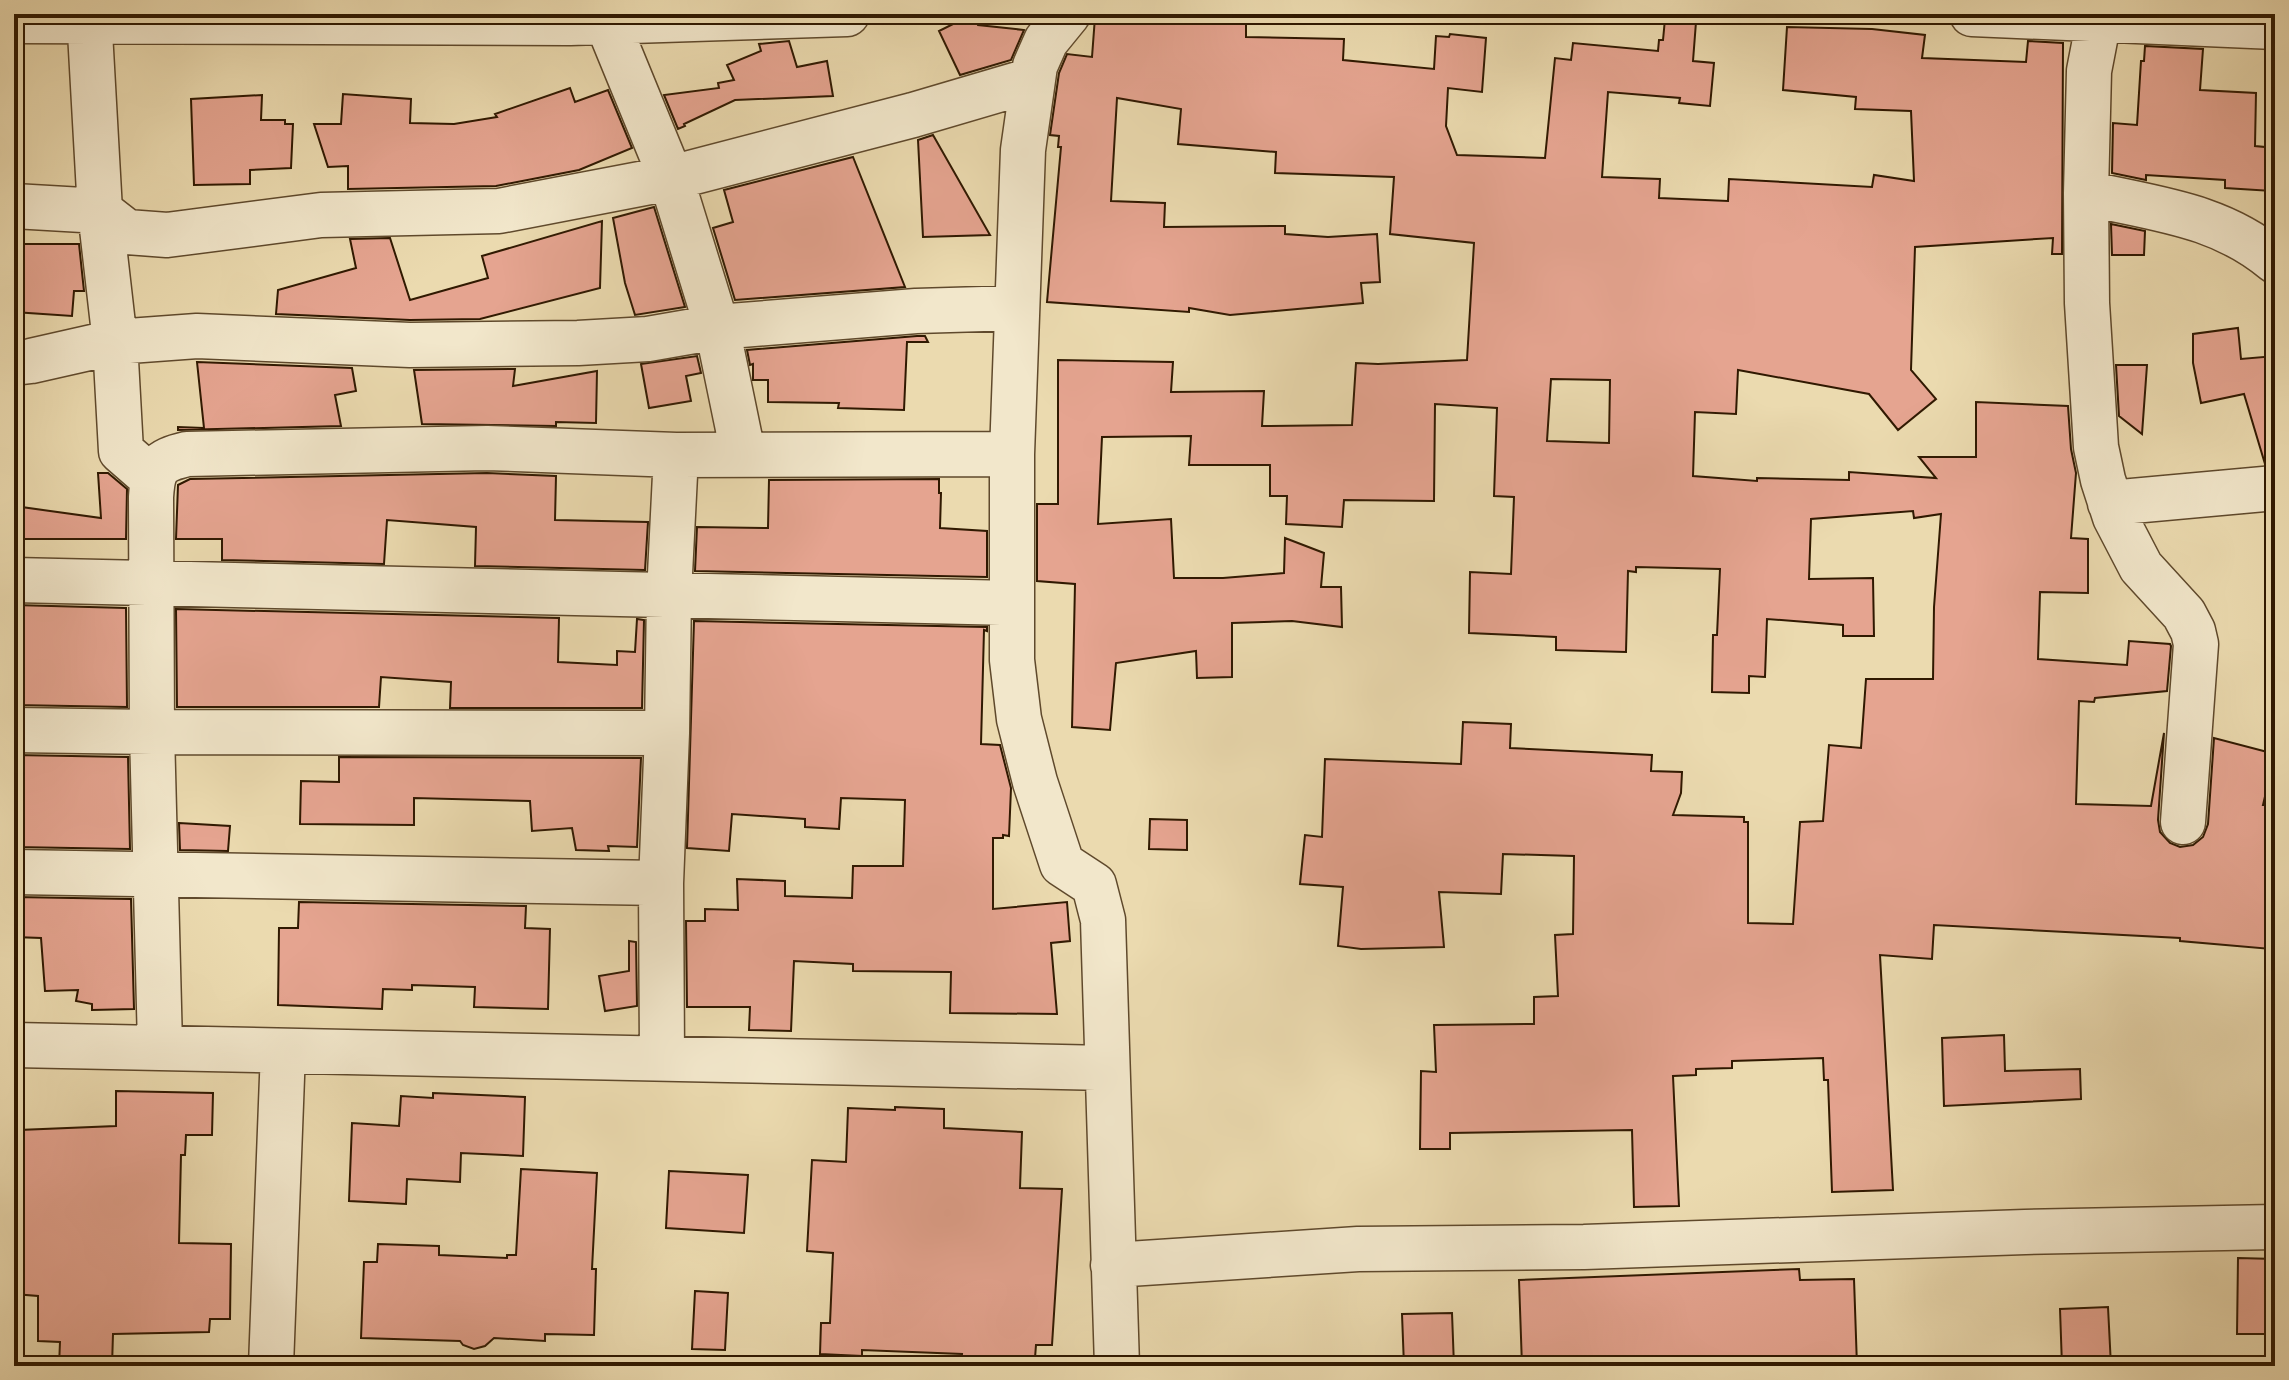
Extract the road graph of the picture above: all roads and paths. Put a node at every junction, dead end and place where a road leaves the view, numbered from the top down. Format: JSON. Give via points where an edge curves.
{"nodes":[{"id":1,"x":847,"y":14,"type":"edge"},
{"id":2,"x":1068,"y":14,"type":"edge"},
{"id":3,"x":1972,"y":14,"type":"edge"},
{"id":4,"x":2100,"y":17,"type":"edge"},
{"id":5,"x":89,"y":18,"type":"edge"},
{"id":6,"x":582,"y":20,"type":"edge"},
{"id":7,"x":14,"y":21,"type":"edge"},
{"id":8,"x":2275,"y":27,"type":"edge"},
{"id":9,"x":1032,"y":80,"type":"junction"},
{"id":10,"x":671,"y":178,"type":"junction"},
{"id":11,"x":2086,"y":193,"type":"junction"},
{"id":12,"x":14,"y":206,"type":"edge"},
{"id":13,"x":100,"y":211,"type":"junction"},
{"id":14,"x":2275,"y":261,"type":"edge"},
{"id":15,"x":1017,"y":308,"type":"junction"},
{"id":16,"x":717,"y":327,"type":"junction"},
{"id":17,"x":115,"y":342,"type":"junction"},
{"id":18,"x":14,"y":363,"type":"edge"},
{"id":19,"x":743,"y":453,"type":"junction"},
{"id":20,"x":1012,"y":454,"type":"junction"},
{"id":21,"x":676,"y":455,"type":"junction"},
{"id":22,"x":153,"y":479,"type":"junction"},
{"id":23,"x":2275,"y":488,"type":"edge"},
{"id":24,"x":2110,"y":503,"type":"junction"},
{"id":25,"x":14,"y":580,"type":"edge"},
{"id":26,"x":152,"y":584,"type":"junction"},
{"id":27,"x":669,"y":594,"type":"junction"},
{"id":28,"x":1012,"y":603,"type":"junction"},
{"id":29,"x":14,"y":730,"type":"edge"},
{"id":30,"x":152,"y":732,"type":"junction"},
{"id":31,"x":667,"y":733,"type":"junction"},
{"id":32,"x":2183,"y":822,"type":"dead end"},
{"id":33,"x":14,"y":872,"type":"edge"},
{"id":34,"x":157,"y":876,"type":"junction"},
{"id":35,"x":661,"y":883,"type":"junction"},
{"id":36,"x":14,"y":1045,"type":"edge"},
{"id":37,"x":160,"y":1046,"type":"junction"},
{"id":38,"x":283,"y":1051,"type":"junction"},
{"id":39,"x":662,"y":1056,"type":"junction"},
{"id":40,"x":1107,"y":1068,"type":"junction"},
{"id":41,"x":2275,"y":1227,"type":"edge"},
{"id":42,"x":1113,"y":1265,"type":"junction"},
{"id":43,"x":271,"y":1366,"type":"edge"},
{"id":44,"x":1117,"y":1366,"type":"edge"}],
"edges":[{"from":1,"to":6,"type":"street"},
{"from":2,"to":9,"type":"street","via":[[1046,41]]},
{"from":3,"to":4,"type":"street"},
{"from":4,"to":8,"type":"street"},
{"from":4,"to":11,"type":"street","via":[[2089,71]]},
{"from":5,"to":6,"type":"street"},
{"from":5,"to":7,"type":"street"},
{"from":5,"to":13,"type":"street"},
{"from":6,"to":10,"type":"street"},
{"from":9,"to":10,"type":"street"},
{"from":9,"to":15,"type":"street","via":[[1023,150]]},
{"from":10,"to":13,"type":"street","via":[[499,211],[321,215],[167,235],[127,232]]},
{"from":10,"to":16,"type":"street"},
{"from":11,"to":14,"type":"street","via":[[2207,220],[2255,244]]},
{"from":11,"to":24,"type":"street","via":[[2096,447]]},
{"from":12,"to":13,"type":"street"},
{"from":13,"to":17,"type":"street"},
{"from":15,"to":16,"type":"street"},
{"from":15,"to":20,"type":"street"},
{"from":16,"to":17,"type":"street","via":[[648,339],[578,343],[410,345],[197,336]]},
{"from":16,"to":19,"type":"street"},
{"from":17,"to":18,"type":"street"},
{"from":17,"to":22,"type":"street","via":[[121,451]]},
{"from":19,"to":20,"type":"street"},
{"from":19,"to":21,"type":"street"},
{"from":20,"to":28,"type":"street"},
{"from":21,"to":22,"type":"street","via":[[487,448],[225,452],[171,458],[158,466]]},
{"from":21,"to":27,"type":"street"},
{"from":22,"to":26,"type":"street"},
{"from":23,"to":24,"type":"street"},
{"from":24,"to":32,"type":"street","via":[[2141,567],[2184,614],[2196,644]]},
{"from":25,"to":26,"type":"street"},
{"from":26,"to":27,"type":"street"},
{"from":26,"to":30,"type":"street"},
{"from":27,"to":28,"type":"street"},
{"from":27,"to":31,"type":"street"},
{"from":28,"to":40,"type":"street","via":[[1019,719],[1035,782],[1062,864],[1094,885],[1103,920]]},
{"from":29,"to":30,"type":"street"},
{"from":30,"to":31,"type":"street"},
{"from":30,"to":34,"type":"street"},
{"from":31,"to":35,"type":"street"},
{"from":33,"to":34,"type":"street"},
{"from":34,"to":35,"type":"street"},
{"from":34,"to":37,"type":"street"},
{"from":35,"to":39,"type":"street"},
{"from":36,"to":37,"type":"street"},
{"from":37,"to":38,"type":"street"},
{"from":38,"to":39,"type":"street"},
{"from":38,"to":43,"type":"street"},
{"from":39,"to":40,"type":"street"},
{"from":40,"to":42,"type":"street"},
{"from":41,"to":42,"type":"street","via":[[1358,1249]]},
{"from":42,"to":44,"type":"street"}]}
